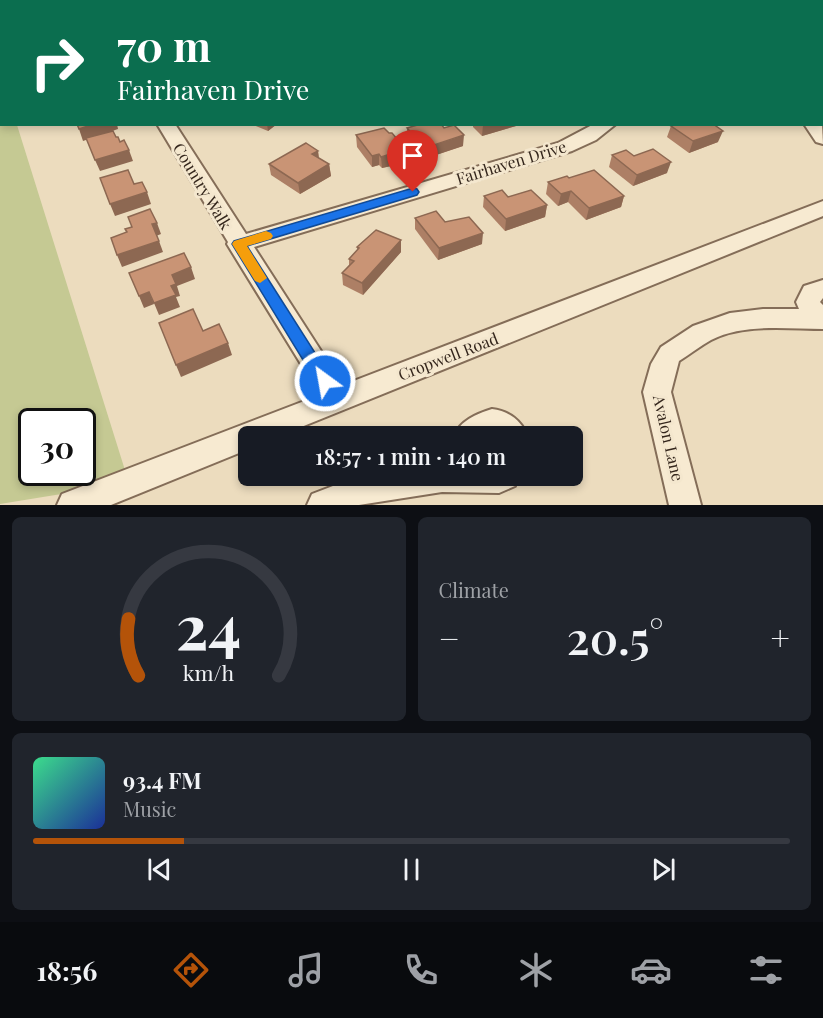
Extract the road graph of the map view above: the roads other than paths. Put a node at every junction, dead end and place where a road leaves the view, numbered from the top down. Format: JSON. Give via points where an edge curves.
{"nodes":[{"id":1,"x":167,"y":126,"type":"edge"},
{"id":2,"x":604,"y":126,"type":"edge"},
{"id":3,"x":823,"y":208,"type":"edge"},
{"id":4,"x":238,"y":244,"type":"junction"},
{"id":5,"x":823,"y":290,"type":"edge"},
{"id":6,"x":823,"y":319,"type":"edge"},
{"id":7,"x":337,"y":399,"type":"junction"},
{"id":8,"x":480,"y":426,"type":"edge"},
{"id":9,"x":505,"y":426,"type":"edge"},
{"id":10,"x":386,"y":486,"type":"edge"},
{"id":11,"x":74,"y":505,"type":"edge"},
{"id":12,"x":323,"y":505,"type":"edge"},
{"id":13,"x":685,"y":505,"type":"edge"}],
"edges":[{"from":1,"to":4,"type":"street","name":"Country Walk"},
{"from":2,"to":4,"type":"street","name":"Fairhaven Drive","via":[[565,147]]},
{"from":3,"to":7,"type":"street","name":"Cropwell Road"},
{"from":4,"to":7,"type":"street","name":"Country Walk"},
{"from":5,"to":6,"type":"street","name":"Avalon Lane","via":[[812,292],[808,302]]},
{"from":6,"to":13,"type":"street","name":"Avalon Lane","via":[[730,323],[702,333],[670,354],[657,392]]},
{"from":7,"to":11,"type":"street","name":"Cropwell Road"},
{"from":8,"to":9,"type":"street","via":[[494,421]]},
{"from":10,"to":12,"type":"street","via":[[354,491]]}]}
